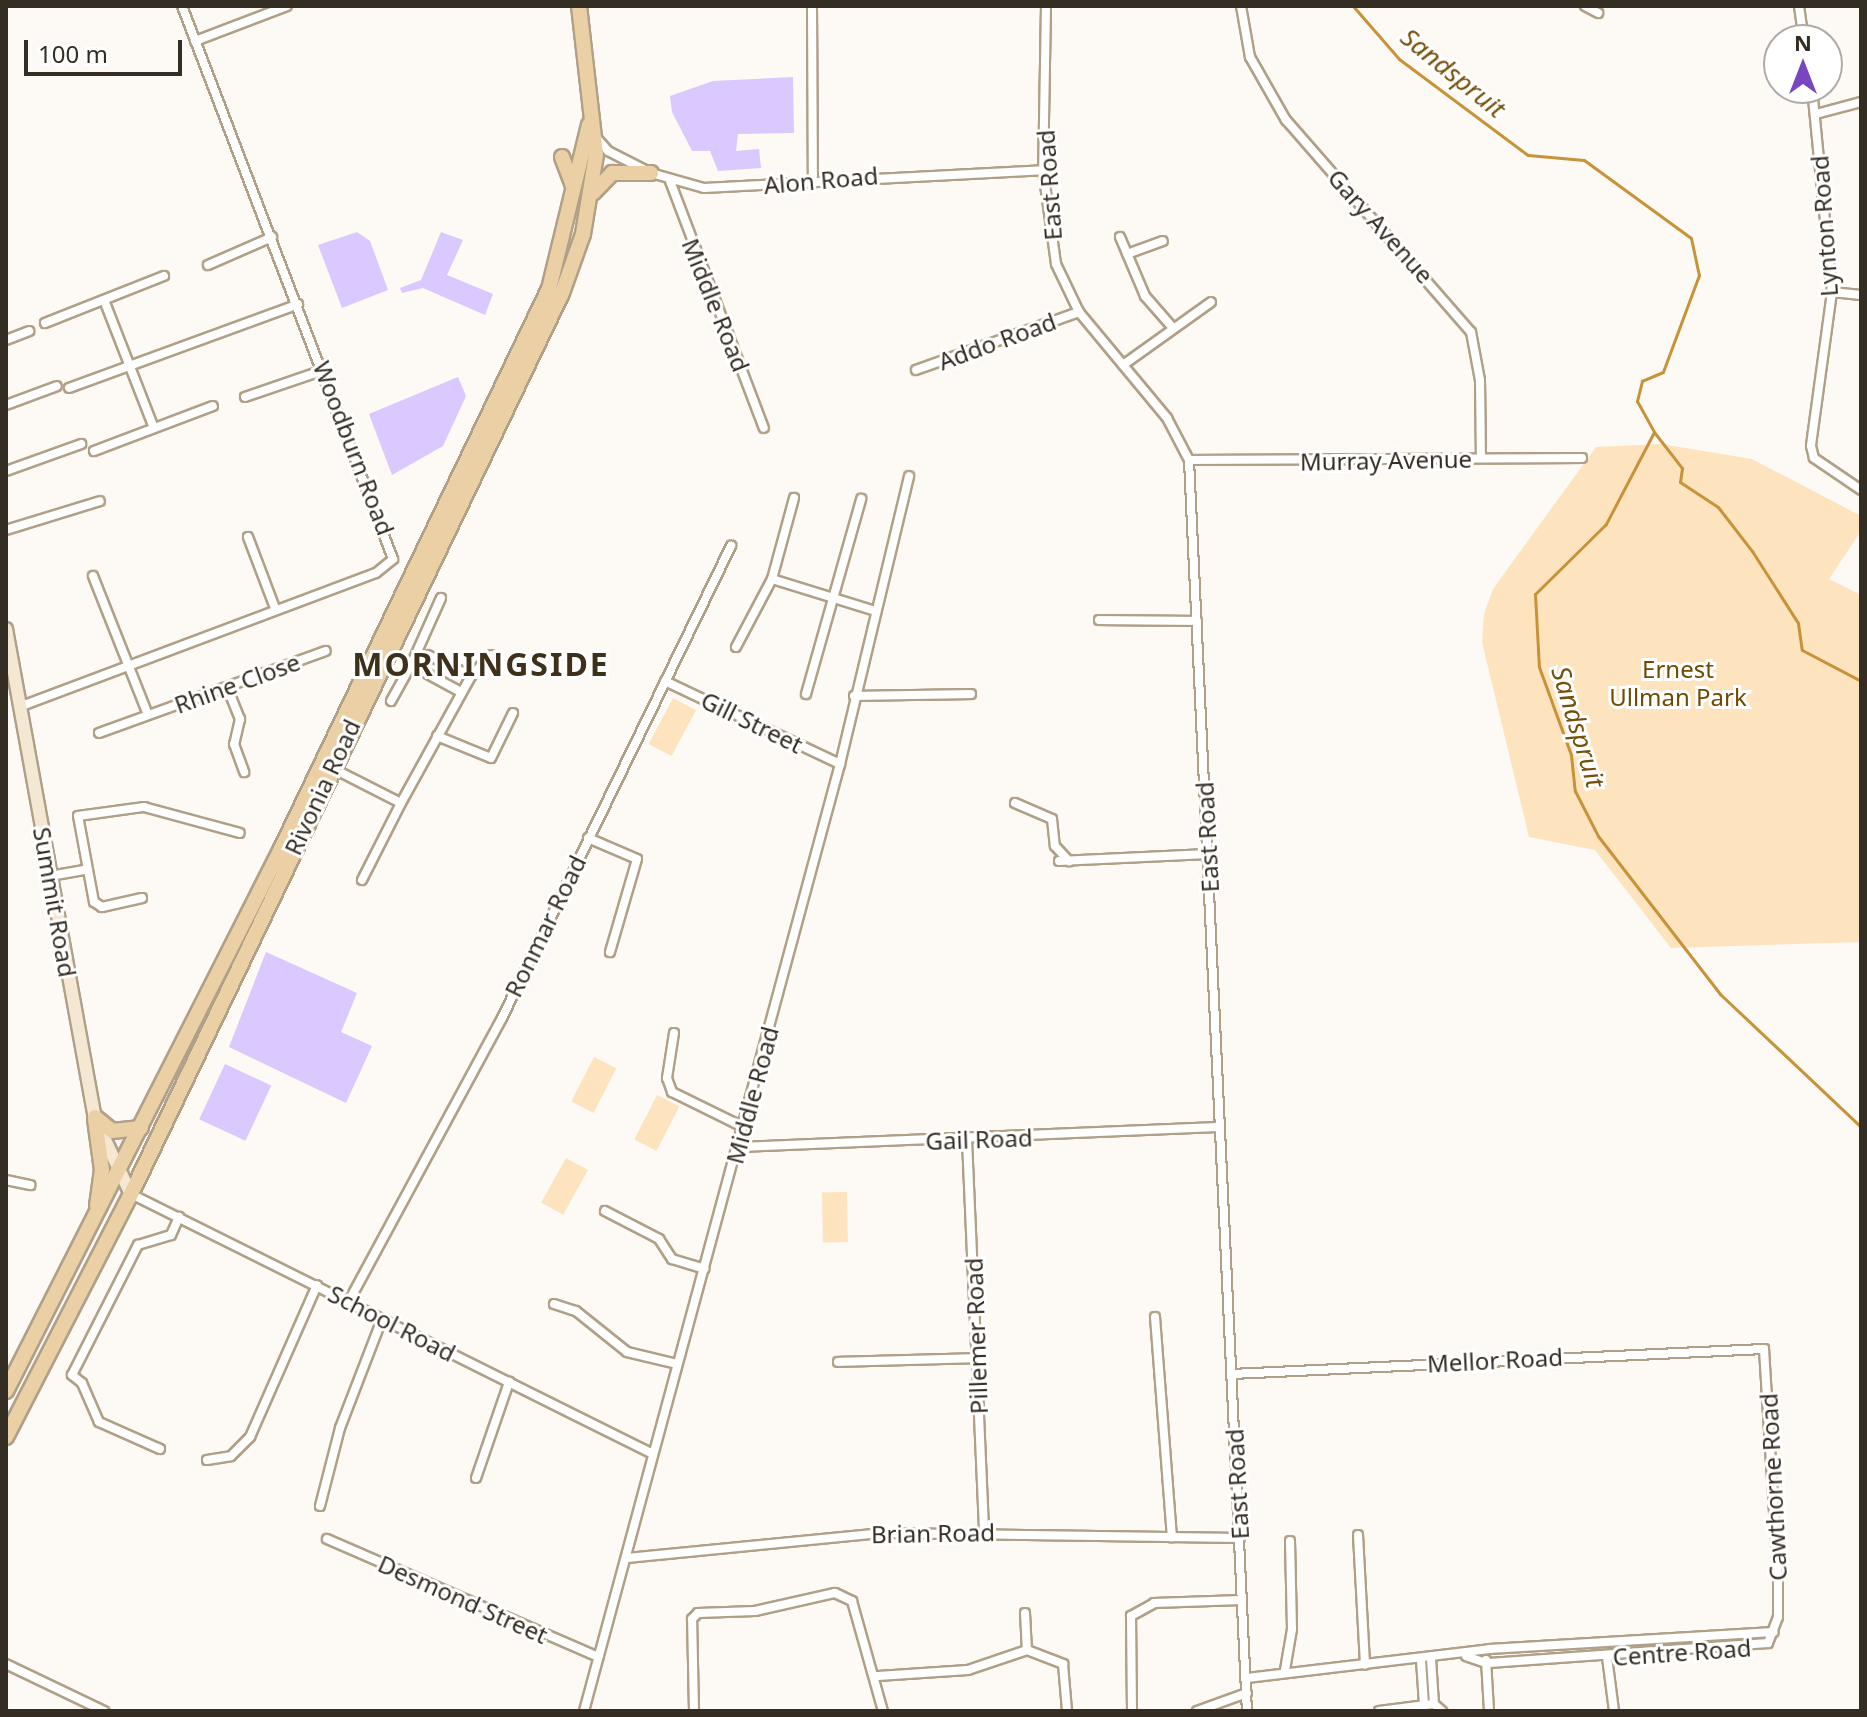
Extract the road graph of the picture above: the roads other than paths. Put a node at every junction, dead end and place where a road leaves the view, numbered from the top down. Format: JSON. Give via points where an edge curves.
{"nodes":[{"id":1,"x":182,"y":6,"type":"edge"},
{"id":2,"x":287,"y":6,"type":"edge"},
{"id":3,"x":579,"y":6,"type":"edge"},
{"id":4,"x":812,"y":6,"type":"edge"},
{"id":5,"x":1046,"y":6,"type":"edge"},
{"id":6,"x":1241,"y":6,"type":"edge"},
{"id":7,"x":1585,"y":6,"type":"edge"},
{"id":8,"x":1598,"y":13,"type":"dead end"},
{"id":9,"x":195,"y":41,"type":"junction"},
{"id":10,"x":1861,"y":102,"type":"edge"},
{"id":11,"x":1814,"y":104,"type":"edge"},
{"id":12,"x":1816,"y":114,"type":"junction"},
{"id":13,"x":595,"y":153,"type":"junction"},
{"id":14,"x":562,"y":157,"type":"dead end"},
{"id":15,"x":1043,"y":170,"type":"junction"},
{"id":16,"x":651,"y":173,"type":"junction"},
{"id":17,"x":813,"y":179,"type":"junction"},
{"id":18,"x":670,"y":181,"type":"junction"},
{"id":19,"x":575,"y":195,"type":"junction"},
{"id":20,"x":588,"y":203,"type":"junction"},
{"id":21,"x":272,"y":237,"type":"junction"},
{"id":22,"x":1120,"y":237,"type":"dead end"},
{"id":23,"x":1163,"y":241,"type":"dead end"},
{"id":24,"x":1127,"y":254,"type":"junction"},
{"id":25,"x":208,"y":265,"type":"dead end"},
{"id":26,"x":164,"y":276,"type":"dead end"},
{"id":27,"x":1832,"y":292,"type":"junction"},
{"id":28,"x":1861,"y":295,"type":"edge"},
{"id":29,"x":104,"y":300,"type":"junction"},
{"id":30,"x":1211,"y":302,"type":"dead end"},
{"id":31,"x":298,"y":304,"type":"junction"},
{"id":32,"x":1079,"y":312,"type":"junction"},
{"id":33,"x":45,"y":323,"type":"dead end"},
{"id":34,"x":1173,"y":328,"type":"junction"},
{"id":35,"x":29,"y":331,"type":"dead end"},
{"id":36,"x":6,"y":340,"type":"edge"},
{"id":37,"x":1123,"y":365,"type":"junction"},
{"id":38,"x":129,"y":366,"type":"junction"},
{"id":39,"x":324,"y":370,"type":"junction"},
{"id":40,"x":916,"y":370,"type":"dead end"},
{"id":41,"x":57,"y":386,"type":"dead end"},
{"id":42,"x":69,"y":388,"type":"dead end"},
{"id":43,"x":245,"y":397,"type":"dead end"},
{"id":44,"x":6,"y":405,"type":"edge"},
{"id":45,"x":213,"y":406,"type":"dead end"},
{"id":46,"x":154,"y":428,"type":"junction"},
{"id":47,"x":764,"y":428,"type":"dead end"},
{"id":48,"x":81,"y":444,"type":"dead end"},
{"id":49,"x":94,"y":451,"type":"dead end"},
{"id":50,"x":1481,"y":458,"type":"junction"},
{"id":51,"x":1582,"y":458,"type":"dead end"},
{"id":52,"x":1189,"y":460,"type":"junction"},
{"id":53,"x":6,"y":471,"type":"edge"},
{"id":54,"x":909,"y":476,"type":"dead end"},
{"id":55,"x":1861,"y":490,"type":"edge"},
{"id":56,"x":794,"y":498,"type":"dead end"},
{"id":57,"x":861,"y":499,"type":"dead end"},
{"id":58,"x":100,"y":501,"type":"dead end"},
{"id":59,"x":6,"y":530,"type":"edge"},
{"id":60,"x":248,"y":537,"type":"dead end"},
{"id":61,"x":731,"y":546,"type":"dead end"},
{"id":62,"x":93,"y":576,"type":"dead end"},
{"id":63,"x":772,"y":579,"type":"junction"},
{"id":64,"x":441,"y":598,"type":"dead end"},
{"id":65,"x":834,"y":598,"type":"junction"},
{"id":66,"x":275,"y":608,"type":"junction"},
{"id":67,"x":872,"y":610,"type":"junction"},
{"id":68,"x":1099,"y":620,"type":"dead end"},
{"id":69,"x":1197,"y":621,"type":"junction"},
{"id":70,"x":7,"y":638,"type":"edge"},
{"id":71,"x":736,"y":647,"type":"dead end"},
{"id":72,"x":326,"y":651,"type":"dead end"},
{"id":73,"x":428,"y":655,"type":"dead end"},
{"id":74,"x":491,"y":655,"type":"dead end"},
{"id":75,"x":128,"y":664,"type":"junction"},
{"id":76,"x":411,"y":665,"type":"junction"},
{"id":77,"x":471,"y":676,"type":"junction"},
{"id":78,"x":665,"y":681,"type":"junction"},
{"id":79,"x":227,"y":687,"type":"junction"},
{"id":80,"x":11,"y":692,"type":"edge"},
{"id":81,"x":461,"y":692,"type":"junction"},
{"id":82,"x":806,"y":694,"type":"dead end"},
{"id":83,"x":971,"y":694,"type":"dead end"},
{"id":84,"x":854,"y":696,"type":"junction"},
{"id":85,"x":391,"y":701,"type":"dead end"},
{"id":86,"x":19,"y":707,"type":"junction"},
{"id":87,"x":513,"y":713,"type":"dead end"},
{"id":88,"x":148,"y":715,"type":"junction"},
{"id":89,"x":99,"y":733,"type":"dead end"},
{"id":90,"x":437,"y":736,"type":"junction"},
{"id":91,"x":840,"y":764,"type":"junction"},
{"id":92,"x":326,"y":765,"type":"junction"},
{"id":93,"x":244,"y":772,"type":"dead end"},
{"id":94,"x":401,"y":803,"type":"junction"},
{"id":95,"x":1015,"y":803,"type":"dead end"},
{"id":96,"x":240,"y":833,"type":"dead end"},
{"id":97,"x":588,"y":838,"type":"junction"},
{"id":98,"x":1208,"y":854,"type":"junction"},
{"id":99,"x":85,"y":870,"type":"junction"},
{"id":100,"x":50,"y":876,"type":"junction"},
{"id":101,"x":362,"y":880,"type":"dead end"},
{"id":102,"x":142,"y":898,"type":"dead end"},
{"id":103,"x":244,"y":952,"type":"junction"},
{"id":104,"x":610,"y":952,"type":"dead end"},
{"id":105,"x":222,"y":963,"type":"junction"},
{"id":106,"x":674,"y":1033,"type":"dead end"},
{"id":107,"x":95,"y":1118,"type":"junction"},
{"id":108,"x":743,"y":1127,"type":"junction"},
{"id":109,"x":1220,"y":1127,"type":"junction"},
{"id":110,"x":141,"y":1128,"type":"junction"},
{"id":111,"x":967,"y":1140,"type":"junction"},
{"id":112,"x":738,"y":1147,"type":"junction"},
{"id":113,"x":120,"y":1169,"type":"junction"},
{"id":114,"x":6,"y":1180,"type":"edge"},
{"id":115,"x":30,"y":1185,"type":"dead end"},
{"id":116,"x":131,"y":1194,"type":"junction"},
{"id":117,"x":605,"y":1211,"type":"dead end"},
{"id":118,"x":179,"y":1217,"type":"junction"},
{"id":119,"x":91,"y":1234,"type":"junction"},
{"id":120,"x":704,"y":1269,"type":"junction"},
{"id":121,"x":317,"y":1285,"type":"junction"},
{"id":122,"x":349,"y":1301,"type":"junction"},
{"id":123,"x":554,"y":1304,"type":"dead end"},
{"id":124,"x":1155,"y":1317,"type":"dead end"},
{"id":125,"x":382,"y":1319,"type":"junction"},
{"id":126,"x":1759,"y":1346,"type":"joint"},
{"id":127,"x":978,"y":1358,"type":"junction"},
{"id":128,"x":838,"y":1362,"type":"dead end"},
{"id":129,"x":677,"y":1364,"type":"junction"},
{"id":130,"x":1232,"y":1374,"type":"junction"},
{"id":131,"x":509,"y":1382,"type":"junction"},
{"id":132,"x":6,"y":1391,"type":"edge"},
{"id":133,"x":6,"y":1437,"type":"edge"},
{"id":134,"x":160,"y":1449,"type":"dead end"},
{"id":135,"x":653,"y":1454,"type":"junction"},
{"id":136,"x":207,"y":1460,"type":"dead end"},
{"id":137,"x":476,"y":1478,"type":"dead end"},
{"id":138,"x":320,"y":1506,"type":"dead end"},
{"id":139,"x":984,"y":1532,"type":"junction"},
{"id":140,"x":1358,"y":1535,"type":"dead end"},
{"id":141,"x":1172,"y":1537,"type":"junction"},
{"id":142,"x":1240,"y":1538,"type":"junction"},
{"id":143,"x":327,"y":1539,"type":"dead end"},
{"id":144,"x":1290,"y":1541,"type":"dead end"},
{"id":145,"x":627,"y":1558,"type":"junction"},
{"id":146,"x":1242,"y":1600,"type":"junction"},
{"id":147,"x":1025,"y":1613,"type":"dead end"},
{"id":148,"x":1773,"y":1632,"type":"junction"},
{"id":149,"x":1027,"y":1650,"type":"junction"},
{"id":150,"x":1484,"y":1650,"type":"junction"},
{"id":151,"x":1466,"y":1656,"type":"junction"},
{"id":152,"x":599,"y":1657,"type":"junction"},
{"id":153,"x":1607,"y":1657,"type":"junction"},
{"id":154,"x":1431,"y":1659,"type":"junction"},
{"id":155,"x":1421,"y":1660,"type":"junction"},
{"id":156,"x":1486,"y":1663,"type":"junction"},
{"id":157,"x":6,"y":1664,"type":"edge"},
{"id":158,"x":1365,"y":1665,"type":"junction"},
{"id":159,"x":1285,"y":1670,"type":"junction"},
{"id":160,"x":878,"y":1676,"type":"junction"},
{"id":161,"x":1247,"y":1678,"type":"junction"},
{"id":162,"x":1247,"y":1693,"type":"junction"},
{"id":163,"x":1429,"y":1704,"type":"junction"},
{"id":164,"x":104,"y":1711,"type":"edge"},
{"id":165,"x":584,"y":1711,"type":"edge"},
{"id":166,"x":694,"y":1711,"type":"edge"},
{"id":167,"x":883,"y":1711,"type":"edge"},
{"id":168,"x":1067,"y":1711,"type":"edge"},
{"id":169,"x":1132,"y":1711,"type":"edge"},
{"id":170,"x":1197,"y":1711,"type":"edge"},
{"id":171,"x":1247,"y":1711,"type":"edge"},
{"id":172,"x":1379,"y":1711,"type":"edge"},
{"id":173,"x":1442,"y":1711,"type":"edge"},
{"id":174,"x":1489,"y":1711,"type":"edge"},
{"id":175,"x":1614,"y":1711,"type":"edge"}],
"edges":[{"from":1,"to":9,"type":"street","name":"Woodburn Road"},
{"from":2,"to":9,"type":"street"},
{"from":3,"to":13,"type":"main road","name":"Rivonia Road"},
{"from":4,"to":17,"type":"street"},
{"from":5,"to":15,"type":"street","name":"East Road"},
{"from":6,"to":50,"type":"street","name":"Gary Avenue","via":[[1250,57],[1286,120],[1471,332],[1480,380]]},
{"from":7,"to":8,"type":"street"},
{"from":9,"to":21,"type":"street","name":"Woodburn Road"},
{"from":10,"to":12,"type":"street"},
{"from":11,"to":12,"type":"street","name":"Lynton Road"},
{"from":12,"to":27,"type":"street","name":"Lynton Road"},
{"from":13,"to":16,"type":"street","name":"Alon Road"},
{"from":13,"to":19,"type":"main road","name":"Rivonia Road"},
{"from":13,"to":20,"type":"main road","name":"Rivonia Road"},
{"from":14,"to":19,"type":"main road"},
{"from":15,"to":17,"type":"street","name":"Alon Road"},
{"from":15,"to":32,"type":"street","name":"East Road","via":[[1056,264]]},
{"from":16,"to":18,"type":"street","name":"Alon Road"},
{"from":16,"to":20,"type":"main road","via":[[612,173]]},
{"from":17,"to":18,"type":"street","name":"Alon Road","via":[[715,189]]},
{"from":18,"to":47,"type":"street","name":"Middle Road"},
{"from":19,"to":92,"type":"main road","name":"Rivonia Road","via":[[549,289]]},
{"from":20,"to":92,"type":"main road","name":"Rivonia Road","via":[[562,293]]},
{"from":21,"to":25,"type":"street"},
{"from":21,"to":31,"type":"street","name":"Woodburn Road"},
{"from":22,"to":24,"type":"street"},
{"from":23,"to":24,"type":"street"},
{"from":24,"to":34,"type":"street","via":[[1145,296]]},
{"from":26,"to":29,"type":"street"},
{"from":27,"to":28,"type":"street"},
{"from":27,"to":55,"type":"street","name":"Lynton Road","via":[[1814,458]]},
{"from":29,"to":33,"type":"street"},
{"from":29,"to":38,"type":"street"},
{"from":30,"to":34,"type":"street"},
{"from":31,"to":38,"type":"street"},
{"from":31,"to":39,"type":"street","name":"Woodburn Road"},
{"from":32,"to":37,"type":"street","name":"East Road"},
{"from":32,"to":40,"type":"street","name":"Addo Road"},
{"from":34,"to":37,"type":"street"},
{"from":35,"to":36,"type":"street"},
{"from":37,"to":52,"type":"street","name":"East Road","via":[[1167,418]]},
{"from":38,"to":42,"type":"street"},
{"from":38,"to":46,"type":"street"},
{"from":39,"to":43,"type":"street"},
{"from":39,"to":66,"type":"street","name":"Woodburn Road","via":[[393,559],[376,573]]},
{"from":41,"to":44,"type":"street"},
{"from":45,"to":46,"type":"street"},
{"from":46,"to":49,"type":"street"},
{"from":48,"to":53,"type":"street"},
{"from":50,"to":51,"type":"street","name":"Murray Avenue"},
{"from":50,"to":52,"type":"street","name":"Murray Avenue"},
{"from":52,"to":69,"type":"street","name":"East Road"},
{"from":54,"to":67,"type":"street","name":"Middle Road"},
{"from":56,"to":63,"type":"street"},
{"from":57,"to":65,"type":"street"},
{"from":58,"to":59,"type":"street"},
{"from":60,"to":66,"type":"street"},
{"from":61,"to":78,"type":"street","name":"Ronmar Road"},
{"from":62,"to":75,"type":"street","name":"Rhine Close"},
{"from":63,"to":65,"type":"street"},
{"from":63,"to":71,"type":"street"},
{"from":64,"to":76,"type":"street"},
{"from":65,"to":67,"type":"street"},
{"from":65,"to":82,"type":"street"},
{"from":66,"to":75,"type":"street","name":"Woodburn Road"},
{"from":67,"to":84,"type":"street","name":"Middle Road"},
{"from":68,"to":69,"type":"street"},
{"from":69,"to":98,"type":"street","name":"East Road"},
{"from":70,"to":80,"type":"main road","name":"Summit Road"},
{"from":72,"to":79,"type":"street","name":"Rhine Close"},
{"from":73,"to":77,"type":"street"},
{"from":74,"to":77,"type":"street"},
{"from":75,"to":86,"type":"street","name":"Woodburn Road"},
{"from":75,"to":88,"type":"street","name":"Rhine Close"},
{"from":76,"to":81,"type":"street"},
{"from":76,"to":85,"type":"street"},
{"from":77,"to":81,"type":"street"},
{"from":78,"to":91,"type":"street","name":"Gill Street"},
{"from":78,"to":97,"type":"street","name":"Ronmar Road"},
{"from":79,"to":88,"type":"street","name":"Rhine Close"},
{"from":79,"to":93,"type":"street","via":[[240,719],[234,740]]},
{"from":80,"to":86,"type":"main road","name":"Summit Road"},
{"from":81,"to":90,"type":"street"},
{"from":83,"to":84,"type":"street"},
{"from":84,"to":91,"type":"street","name":"Middle Road"},
{"from":86,"to":100,"type":"main road","name":"Summit Road"},
{"from":87,"to":90,"type":"street","via":[[491,758]]},
{"from":88,"to":89,"type":"street","name":"Rhine Close"},
{"from":90,"to":94,"type":"street"},
{"from":91,"to":108,"type":"street","name":"Middle Road"},
{"from":92,"to":94,"type":"street"},
{"from":92,"to":103,"type":"main road","name":"Rivonia Road"},
{"from":92,"to":105,"type":"main road","name":"Rivonia Road"},
{"from":94,"to":101,"type":"street"},
{"from":95,"to":98,"type":"street","via":[[1052,819],[1055,846],[1064,861]]},
{"from":96,"to":99,"type":"street","via":[[144,807],[82,814],[75,821]]},
{"from":97,"to":104,"type":"street","via":[[637,859]]},
{"from":97,"to":122,"type":"street","name":"Ronmar Road","via":[[502,1018]]},
{"from":98,"to":109,"type":"street","name":"East Road"},
{"from":99,"to":100,"type":"street"},
{"from":99,"to":102,"type":"street","via":[[96,905]]},
{"from":100,"to":107,"type":"main road","name":"Summit Road"},
{"from":103,"to":105,"type":"main road"},
{"from":103,"to":116,"type":"main road","name":"Rivonia Road"},
{"from":105,"to":110,"type":"main road","name":"Rivonia Road"},
{"from":106,"to":108,"type":"street","via":[[667,1078],[672,1092]]},
{"from":107,"to":110,"type":"main road","via":[[112,1131]]},
{"from":107,"to":113,"type":"main road","name":"Summit Road"},
{"from":107,"to":119,"type":"main road","via":[[102,1178]]},
{"from":108,"to":112,"type":"street","name":"Middle Road"},
{"from":109,"to":111,"type":"street","name":"Gail Road"},
{"from":109,"to":130,"type":"street","name":"East Road"},
{"from":110,"to":113,"type":"main road","name":"Rivonia Road"},
{"from":111,"to":112,"type":"street","name":"Gail Road"},
{"from":111,"to":127,"type":"street","name":"Pillemer Road"},
{"from":112,"to":120,"type":"street","name":"Middle Road"},
{"from":113,"to":116,"type":"main road","name":"Summit Road"},
{"from":113,"to":119,"type":"main road","name":"Rivonia Road"},
{"from":114,"to":115,"type":"street"},
{"from":116,"to":118,"type":"street","name":"School Road"},
{"from":116,"to":133,"type":"main road","name":"Rivonia Road"},
{"from":117,"to":120,"type":"street","via":[[659,1239],[672,1259]]},
{"from":118,"to":121,"type":"street","name":"School Road"},
{"from":118,"to":134,"type":"street","via":[[171,1235],[138,1245],[72,1375],[82,1383],[99,1422]]},
{"from":119,"to":132,"type":"main road","name":"Rivonia Road"},
{"from":120,"to":129,"type":"street","name":"Middle Road"},
{"from":121,"to":122,"type":"street","name":"School Road"},
{"from":121,"to":136,"type":"street","via":[[250,1437],[231,1456]]},
{"from":122,"to":125,"type":"street","name":"School Road"},
{"from":123,"to":129,"type":"street","via":[[576,1311],[627,1352]]},
{"from":124,"to":141,"type":"street"},
{"from":125,"to":131,"type":"street","name":"School Road"},
{"from":125,"to":138,"type":"street","via":[[340,1428]]},
{"from":126,"to":130,"type":"street","name":"Mellor Road"},
{"from":126,"to":148,"type":"street","name":"Cawthorne Road","via":[[1765,1351],[1778,1575]]},
{"from":127,"to":128,"type":"street"},
{"from":127,"to":139,"type":"street","name":"Pillemer Road"},
{"from":129,"to":135,"type":"street","name":"Middle Road"},
{"from":130,"to":142,"type":"street","name":"East Road"},
{"from":131,"to":135,"type":"street","name":"School Road"},
{"from":131,"to":137,"type":"street"},
{"from":135,"to":145,"type":"street","name":"Middle Road"},
{"from":139,"to":141,"type":"street","name":"Brian Road"},
{"from":139,"to":145,"type":"street","name":"Brian Road","via":[[842,1535]]},
{"from":140,"to":158,"type":"street"},
{"from":141,"to":142,"type":"street","name":"Brian Road"},
{"from":142,"to":146,"type":"street","name":"East Road"},
{"from":143,"to":152,"type":"street","name":"Desmond Street"},
{"from":144,"to":159,"type":"street","via":[[1292,1629]]},
{"from":145,"to":152,"type":"street","name":"Middle Road"},
{"from":146,"to":161,"type":"street","name":"East Road"},
{"from":146,"to":169,"type":"street","via":[[1154,1603],[1131,1616]]},
{"from":147,"to":149,"type":"street"},
{"from":148,"to":150,"type":"street","name":"Centre Road"},
{"from":148,"to":153,"type":"street","name":"Centre Road","via":[[1761,1647]]},
{"from":149,"to":160,"type":"street","via":[[968,1670]]},
{"from":149,"to":168,"type":"street","via":[[1063,1664]]},
{"from":150,"to":151,"type":"street","name":"Centre Road"},
{"from":150,"to":156,"type":"street"},
{"from":151,"to":154,"type":"street","name":"Centre Road"},
{"from":151,"to":156,"type":"street","name":"Centre Road"},
{"from":152,"to":165,"type":"street","name":"Middle Road"},
{"from":153,"to":156,"type":"street","name":"Centre Road"},
{"from":153,"to":175,"type":"street"},
{"from":154,"to":155,"type":"street","name":"Centre Road"},
{"from":154,"to":163,"type":"street"},
{"from":155,"to":158,"type":"street","name":"Centre Road"},
{"from":155,"to":163,"type":"street"},
{"from":156,"to":174,"type":"street"},
{"from":157,"to":164,"type":"street"},
{"from":158,"to":159,"type":"street","name":"Centre Road"},
{"from":159,"to":161,"type":"street","name":"Centre Road"},
{"from":160,"to":166,"type":"street","via":[[852,1601],[843,1594],[755,1611],[703,1611],[692,1619]]},
{"from":160,"to":167,"type":"street"},
{"from":161,"to":162,"type":"street","name":"East Road"},
{"from":162,"to":170,"type":"street"},
{"from":162,"to":171,"type":"street","name":"East Road"},
{"from":163,"to":172,"type":"street"},
{"from":163,"to":173,"type":"street"}]}
